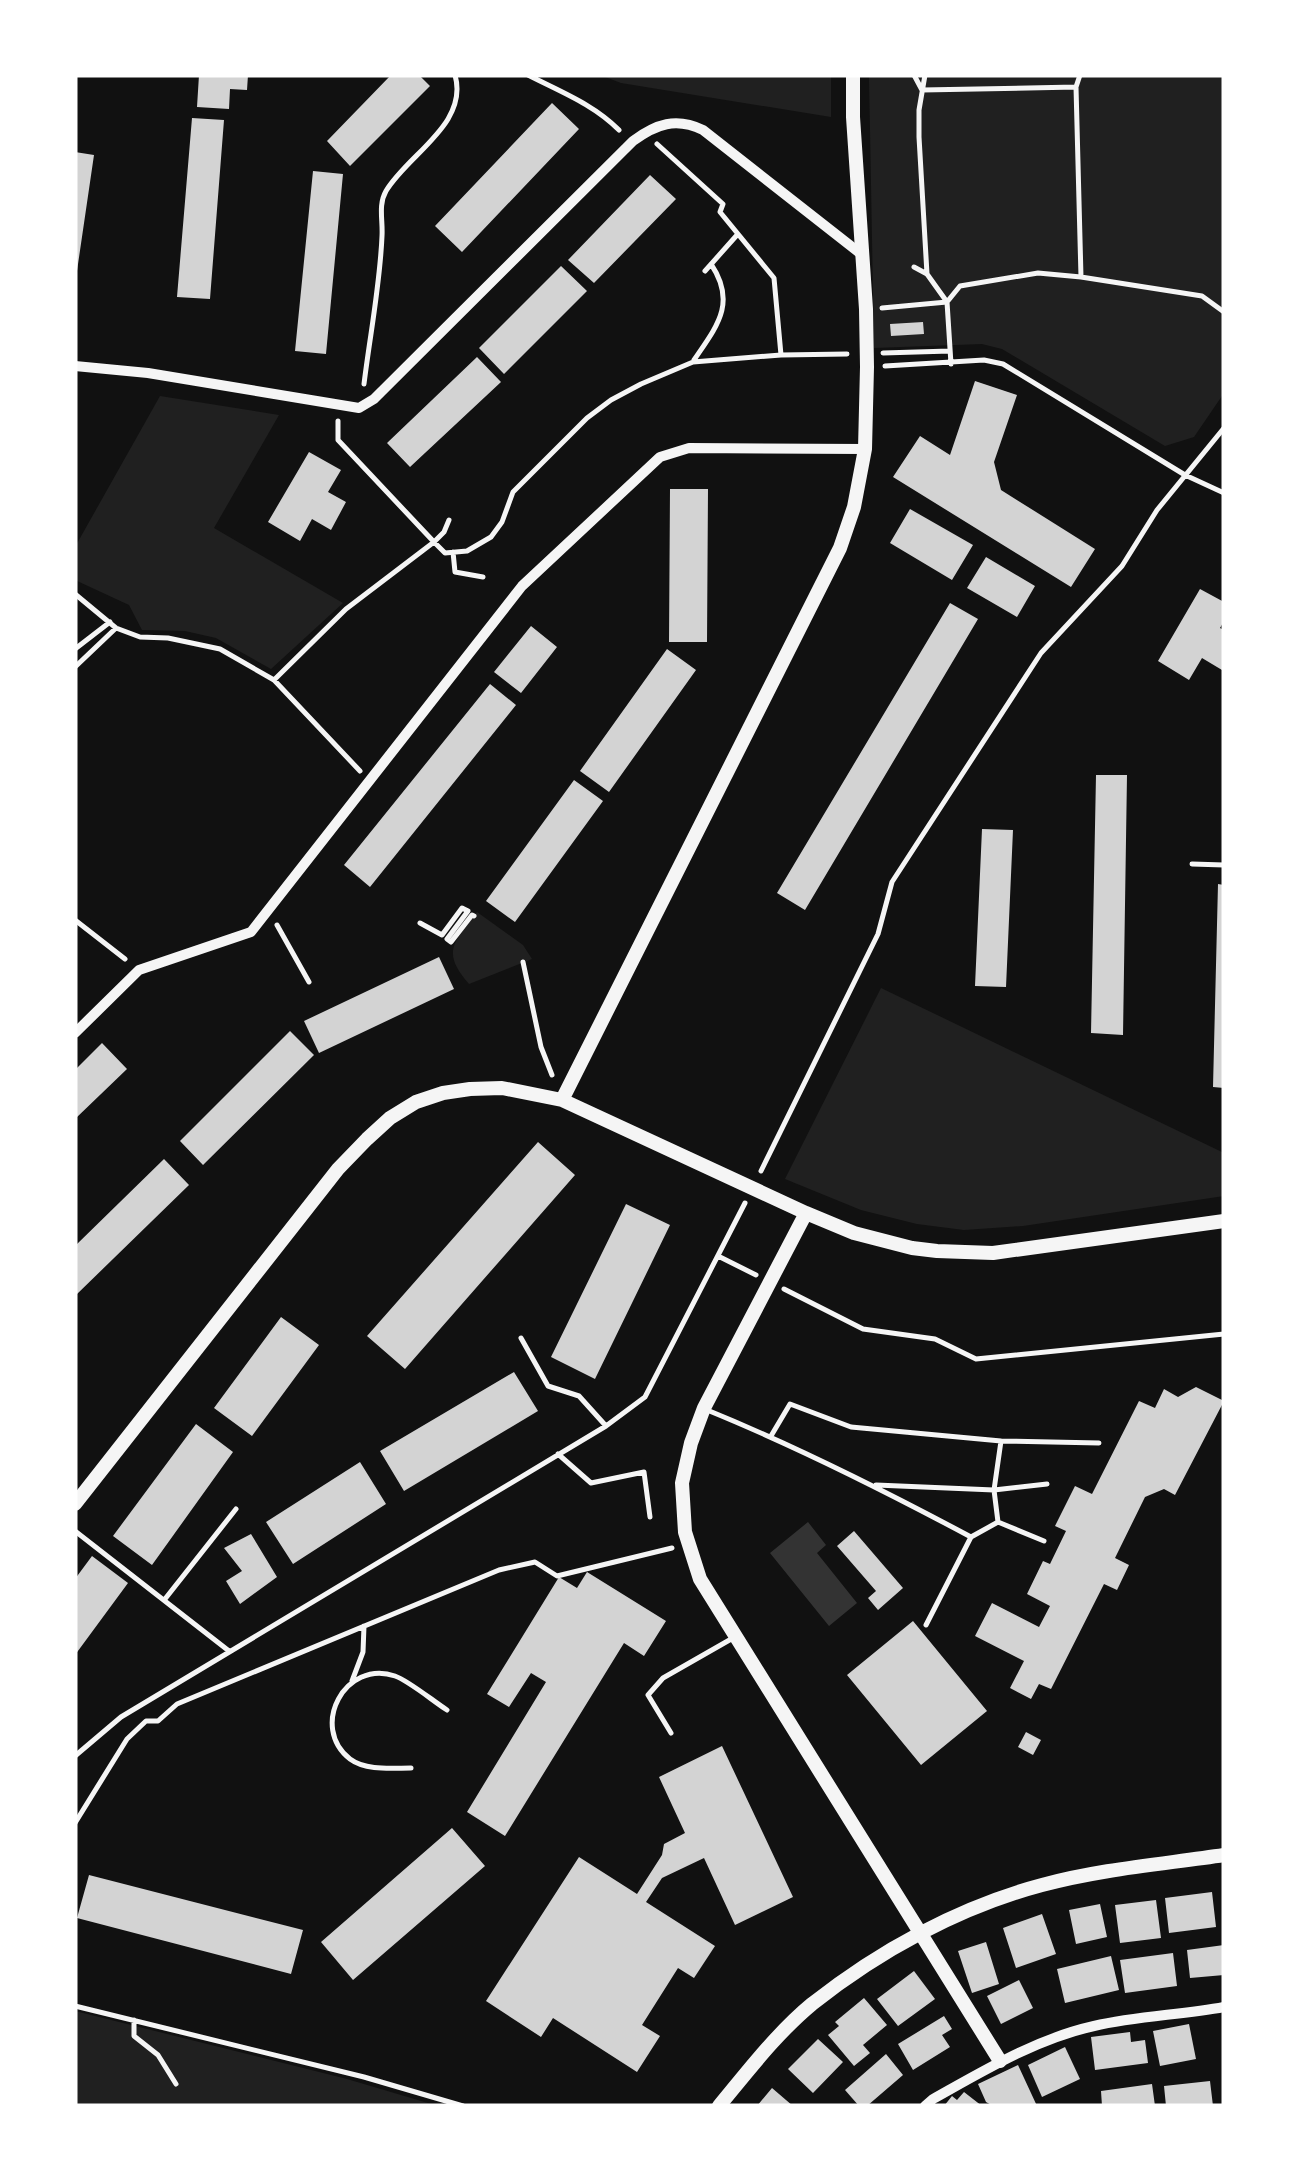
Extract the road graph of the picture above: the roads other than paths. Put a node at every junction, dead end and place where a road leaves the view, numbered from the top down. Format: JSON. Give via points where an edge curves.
{"nodes":[{"id":1,"x":853,"y":75,"type":"edge"},
{"id":2,"x":861,"y":254,"type":"junction"},
{"id":3,"x":75,"y":366,"type":"edge"},
{"id":4,"x":865,"y":449,"type":"junction"},
{"id":5,"x":75,"y":1033,"type":"edge"},
{"id":6,"x":562,"y":1100,"type":"junction"},
{"id":7,"x":806,"y":1214,"type":"junction"},
{"id":8,"x":1224,"y":1221,"type":"edge"},
{"id":9,"x":704,"y":1408,"type":"junction"},
{"id":10,"x":771,"y":1436,"type":"junction"},
{"id":11,"x":1001,"y":1442,"type":"junction"},
{"id":12,"x":1099,"y":1443,"type":"dead end"},
{"id":13,"x":1047,"y":1484,"type":"dead end"},
{"id":14,"x":873,"y":1485,"type":"junction"},
{"id":15,"x":994,"y":1490,"type":"junction"},
{"id":16,"x":75,"y":1504,"type":"edge"},
{"id":17,"x":998,"y":1522,"type":"junction"},
{"id":18,"x":972,"y":1536,"type":"junction"},
{"id":19,"x":1044,"y":1541,"type":"dead end"},
{"id":20,"x":926,"y":1625,"type":"dead end"},
{"id":21,"x":736,"y":1636,"type":"junction"},
{"id":22,"x":672,"y":1733,"type":"dead end"},
{"id":23,"x":1224,"y":1855,"type":"edge"},
{"id":24,"x":920,"y":1933,"type":"junction"},
{"id":25,"x":1224,"y":2008,"type":"edge"},
{"id":26,"x":1000,"y":2061,"type":"junction"},
{"id":27,"x":719,"y":2106,"type":"edge"},
{"id":28,"x":924,"y":2106,"type":"edge"}],
"edges":[{"from":1,"to":2,"type":"street"},
{"from":2,"to":3,"type":"street","via":[[703,130],[673,122],[633,141],[359,408]]},
{"from":2,"to":4,"type":"street","via":[[869,360]]},
{"from":4,"to":5,"type":"street","via":[[689,448],[660,457],[522,586],[251,932],[139,970]]},
{"from":4,"to":6,"type":"street","via":[[840,548]]},
{"from":6,"to":7,"type":"street"},
{"from":6,"to":16,"type":"street","via":[[470,1088],[416,1102],[390,1118],[338,1169]]},
{"from":7,"to":8,"type":"street","via":[[882,1241],[965,1253]]},
{"from":7,"to":9,"type":"street"},
{"from":9,"to":10,"type":"lane"},
{"from":9,"to":21,"type":"street","via":[[682,1483],[685,1532],[700,1579]]},
{"from":10,"to":11,"type":"lane","via":[[790,1404],[851,1427]]},
{"from":10,"to":14,"type":"lane"},
{"from":11,"to":12,"type":"lane"},
{"from":11,"to":15,"type":"lane"},
{"from":13,"to":15,"type":"lane"},
{"from":14,"to":15,"type":"lane"},
{"from":14,"to":18,"type":"lane"},
{"from":15,"to":17,"type":"lane"},
{"from":17,"to":18,"type":"lane"},
{"from":17,"to":19,"type":"lane"},
{"from":18,"to":20,"type":"lane"},
{"from":21,"to":22,"type":"lane","via":[[663,1678],[648,1695]]},
{"from":21,"to":24,"type":"street"},
{"from":23,"to":24,"type":"street","via":[[1042,1884]]},
{"from":24,"to":26,"type":"street"},
{"from":24,"to":27,"type":"street","via":[[810,2006]]},
{"from":25,"to":26,"type":"street","via":[[1094,2026]]},
{"from":26,"to":28,"type":"street"}]}
